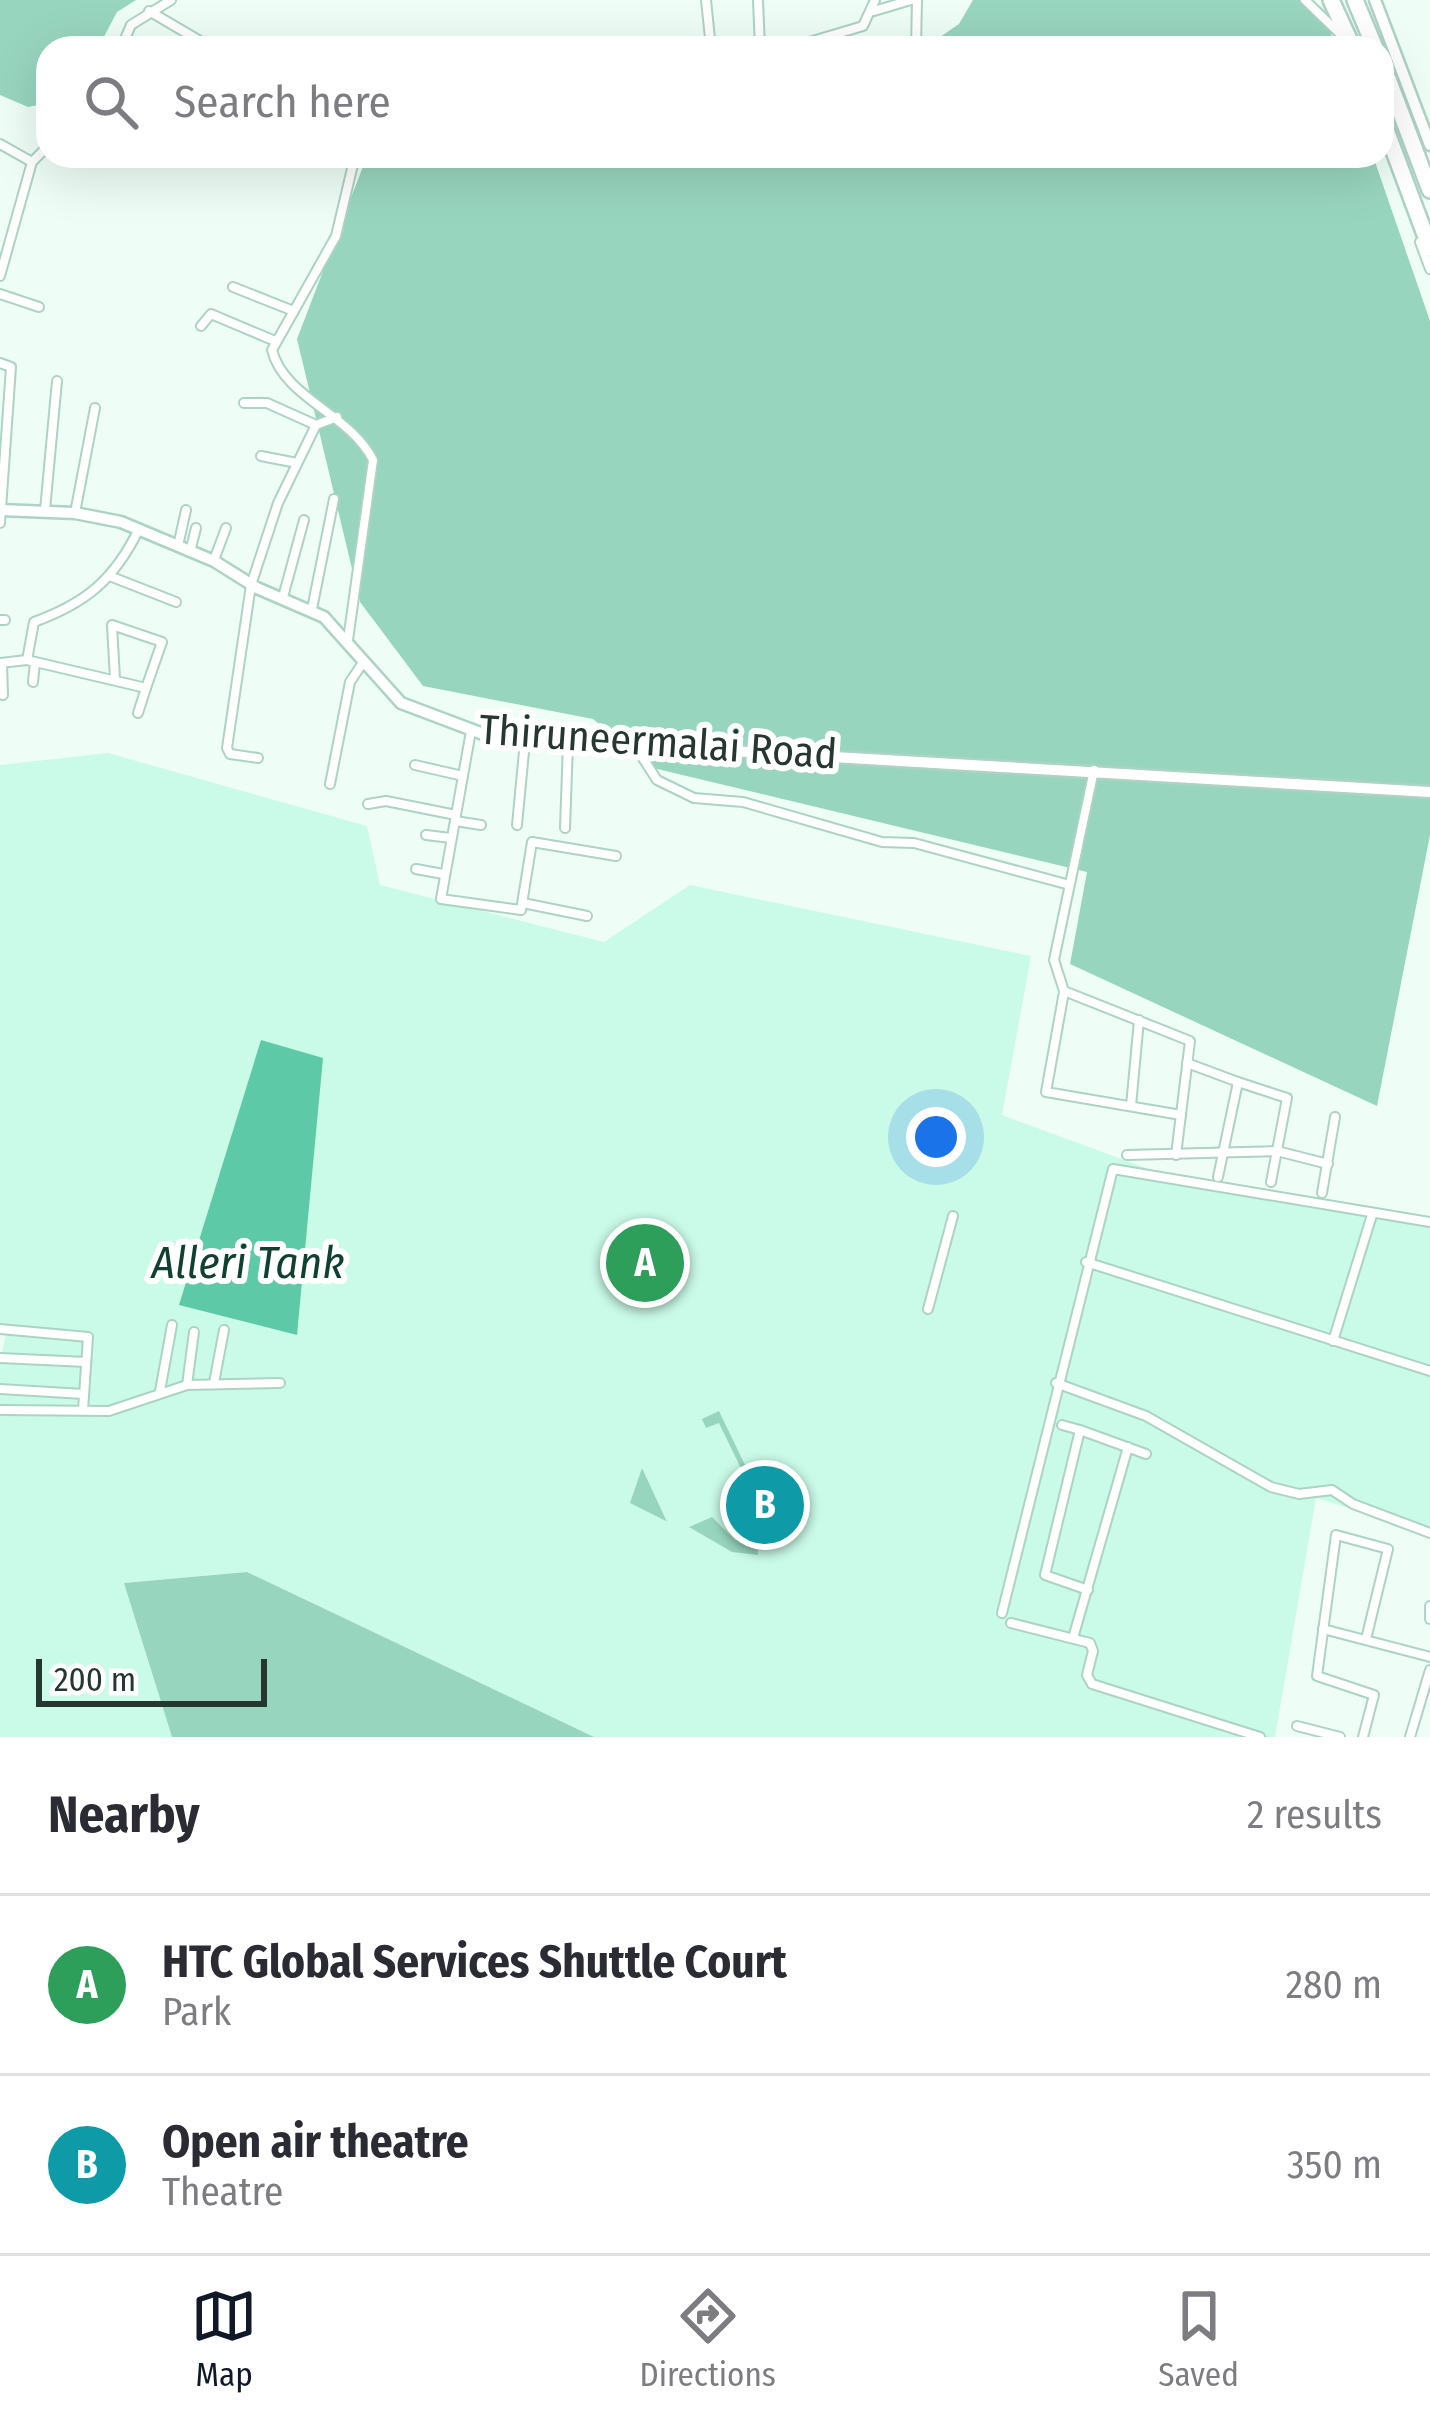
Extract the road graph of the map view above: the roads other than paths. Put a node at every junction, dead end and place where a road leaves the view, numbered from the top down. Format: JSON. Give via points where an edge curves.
{"nodes":[{"id":1,"x":171,"y":0,"type":"edge"},
{"id":2,"x":706,"y":0,"type":"edge"},
{"id":3,"x":758,"y":0,"type":"edge"},
{"id":4,"x":914,"y":0,"type":"edge"},
{"id":5,"x":1306,"y":0,"type":"edge"},
{"id":6,"x":1331,"y":0,"type":"edge"},
{"id":7,"x":1355,"y":0,"type":"edge"},
{"id":8,"x":1375,"y":0,"type":"edge"},
{"id":9,"x":875,"y":5,"type":"edge"},
{"id":10,"x":149,"y":11,"type":"junction"},
{"id":11,"x":126,"y":36,"type":"edge"},
{"id":12,"x":192,"y":36,"type":"edge"},
{"id":13,"x":710,"y":36,"type":"edge"},
{"id":14,"x":760,"y":36,"type":"edge"},
{"id":15,"x":840,"y":36,"type":"edge"},
{"id":16,"x":916,"y":36,"type":"edge"},
{"id":17,"x":1343,"y":36,"type":"edge"},
{"id":18,"x":1345,"y":36,"type":"edge"},
{"id":19,"x":1371,"y":36,"type":"edge"},
{"id":20,"x":1390,"y":36,"type":"edge"},
{"id":21,"x":1394,"y":45,"type":"edge"},
{"id":22,"x":1394,"y":95,"type":"edge"},
{"id":23,"x":1425,"y":118,"type":"edge"},
{"id":24,"x":0,"y":144,"type":"edge"},
{"id":25,"x":1430,"y":145,"type":"edge"},
{"id":26,"x":1394,"y":151,"type":"edge"},
{"id":27,"x":36,"y":158,"type":"edge"},
{"id":28,"x":32,"y":162,"type":"junction"},
{"id":29,"x":352,"y":168,"type":"edge"},
{"id":30,"x":1393,"y":168,"type":"edge"},
{"id":31,"x":1430,"y":190,"type":"edge"},
{"id":32,"x":1430,"y":248,"type":"edge"},
{"id":33,"x":1430,"y":269,"type":"edge"},
{"id":34,"x":0,"y":276,"type":"edge"},
{"id":35,"x":233,"y":287,"type":"dead end"},
{"id":36,"x":0,"y":294,"type":"edge"},
{"id":37,"x":39,"y":307,"type":"dead end"},
{"id":38,"x":291,"y":310,"type":"junction"},
{"id":39,"x":201,"y":326,"type":"dead end"},
{"id":40,"x":275,"y":340,"type":"junction"},
{"id":41,"x":0,"y":363,"type":"edge"},
{"id":42,"x":57,"y":381,"type":"dead end"},
{"id":43,"x":244,"y":403,"type":"dead end"},
{"id":44,"x":95,"y":408,"type":"dead end"},
{"id":45,"x":338,"y":416,"type":"junction"},
{"id":46,"x":316,"y":425,"type":"junction"},
{"id":47,"x":260,"y":456,"type":"dead end"},
{"id":48,"x":297,"y":463,"type":"junction"},
{"id":49,"x":334,"y":499,"type":"dead end"},
{"id":50,"x":45,"y":510,"type":"junction"},
{"id":51,"x":186,"y":510,"type":"dead end"},
{"id":52,"x":75,"y":512,"type":"junction"},
{"id":53,"x":1,"y":514,"type":"edge"},
{"id":54,"x":304,"y":520,"type":"dead end"},
{"id":55,"x":196,"y":528,"type":"dead end"},
{"id":56,"x":226,"y":528,"type":"dead end"},
{"id":57,"x":139,"y":530,"type":"junction"},
{"id":58,"x":184,"y":549,"type":"junction"},
{"id":59,"x":214,"y":561,"type":"junction"},
{"id":60,"x":112,"y":577,"type":"junction"},
{"id":61,"x":251,"y":585,"type":"junction"},
{"id":62,"x":283,"y":597,"type":"junction"},
{"id":63,"x":176,"y":602,"type":"dead end"},
{"id":64,"x":312,"y":609,"type":"junction"},
{"id":65,"x":348,"y":640,"type":"junction"},
{"id":66,"x":31,"y":661,"type":"junction"},
{"id":67,"x":1,"y":663,"type":"edge"},
{"id":68,"x":362,"y":664,"type":"junction"},
{"id":69,"x":115,"y":679,"type":"junction"},
{"id":70,"x":33,"y":682,"type":"dead end"},
{"id":71,"x":146,"y":688,"type":"junction"},
{"id":72,"x":3,"y":695,"type":"dead end"},
{"id":73,"x":138,"y":713,"type":"dead end"},
{"id":74,"x":471,"y":731,"type":"junction"},
{"id":75,"x":525,"y":741,"type":"junction"},
{"id":76,"x":568,"y":743,"type":"junction"},
{"id":77,"x":635,"y":746,"type":"junction"},
{"id":78,"x":258,"y":758,"type":"dead end"},
{"id":79,"x":415,"y":765,"type":"dead end"},
{"id":80,"x":1094,"y":770,"type":"junction"},
{"id":81,"x":463,"y":776,"type":"junction"},
{"id":82,"x":331,"y":784,"type":"dead end"},
{"id":83,"x":1430,"y":792,"type":"edge"},
{"id":84,"x":368,"y":804,"type":"dead end"},
{"id":85,"x":455,"y":818,"type":"junction"},
{"id":86,"x":482,"y":825,"type":"dead end"},
{"id":87,"x":517,"y":825,"type":"dead end"},
{"id":88,"x":565,"y":828,"type":"dead end"},
{"id":89,"x":426,"y":835,"type":"dead end"},
{"id":90,"x":451,"y":838,"type":"junction"},
{"id":91,"x":616,"y":856,"type":"dead end"},
{"id":92,"x":416,"y":868,"type":"dead end"},
{"id":93,"x":443,"y":874,"type":"junction"},
{"id":94,"x":1066,"y":884,"type":"junction"},
{"id":95,"x":523,"y":903,"type":"junction"},
{"id":96,"x":587,"y":916,"type":"dead end"},
{"id":97,"x":1064,"y":991,"type":"junction"},
{"id":98,"x":1139,"y":1020,"type":"junction"},
{"id":99,"x":1187,"y":1063,"type":"junction"},
{"id":100,"x":1238,"y":1082,"type":"junction"},
{"id":101,"x":1132,"y":1106,"type":"junction"},
{"id":102,"x":1181,"y":1115,"type":"junction"},
{"id":103,"x":1335,"y":1117,"type":"dead end"},
{"id":104,"x":1277,"y":1151,"type":"junction"},
{"id":105,"x":1223,"y":1154,"type":"junction"},
{"id":106,"x":1126,"y":1155,"type":"dead end"},
{"id":107,"x":1176,"y":1155,"type":"junction"},
{"id":108,"x":1328,"y":1164,"type":"junction"},
{"id":109,"x":1218,"y":1177,"type":"dead end"},
{"id":110,"x":1271,"y":1182,"type":"dead end"},
{"id":111,"x":1322,"y":1192,"type":"dead end"},
{"id":112,"x":1372,"y":1215,"type":"junction"},
{"id":113,"x":953,"y":1216,"type":"dead end"},
{"id":114,"x":1430,"y":1222,"type":"edge"},
{"id":115,"x":1086,"y":1262,"type":"junction"},
{"id":116,"x":928,"y":1309,"type":"dead end"},
{"id":117,"x":172,"y":1324,"type":"dead end"},
{"id":118,"x":0,"y":1329,"type":"edge"},
{"id":119,"x":224,"y":1330,"type":"dead end"},
{"id":120,"x":194,"y":1332,"type":"dead end"},
{"id":121,"x":1333,"y":1341,"type":"junction"},
{"id":122,"x":0,"y":1358,"type":"edge"},
{"id":123,"x":86,"y":1362,"type":"junction"},
{"id":124,"x":1430,"y":1372,"type":"edge"},
{"id":125,"x":214,"y":1383,"type":"junction"},
{"id":126,"x":280,"y":1383,"type":"dead end"},
{"id":127,"x":1056,"y":1383,"type":"junction"},
{"id":128,"x":187,"y":1384,"type":"junction"},
{"id":129,"x":0,"y":1389,"type":"edge"},
{"id":130,"x":160,"y":1392,"type":"junction"},
{"id":131,"x":84,"y":1394,"type":"junction"},
{"id":132,"x":0,"y":1410,"type":"edge"},
{"id":133,"x":83,"y":1410,"type":"junction"},
{"id":134,"x":1062,"y":1425,"type":"dead end"},
{"id":135,"x":1080,"y":1430,"type":"junction"},
{"id":136,"x":1128,"y":1447,"type":"junction"},
{"id":137,"x":1146,"y":1454,"type":"dead end"},
{"id":138,"x":1430,"y":1534,"type":"edge"},
{"id":139,"x":1088,"y":1590,"type":"junction"},
{"id":140,"x":1430,"y":1606,"type":"edge"},
{"id":141,"x":1002,"y":1612,"type":"dead end"},
{"id":142,"x":1430,"y":1619,"type":"edge"},
{"id":143,"x":1011,"y":1623,"type":"dead end"},
{"id":144,"x":1324,"y":1629,"type":"junction"},
{"id":145,"x":1073,"y":1638,"type":"junction"},
{"id":146,"x":1366,"y":1639,"type":"junction"},
{"id":147,"x":1430,"y":1657,"type":"edge"},
{"id":148,"x":1430,"y":1670,"type":"edge"},
{"id":149,"x":1297,"y":1726,"type":"dead end"},
{"id":150,"x":1260,"y":1737,"type":"edge"},
{"id":151,"x":1340,"y":1737,"type":"edge"},
{"id":152,"x":1364,"y":1737,"type":"edge"},
{"id":153,"x":1410,"y":1737,"type":"edge"}],
"edges":[{"from":1,"to":10,"type":"street"},
{"from":2,"to":13,"type":"street"},
{"from":3,"to":14,"type":"street"},
{"from":4,"to":9,"type":"street"},
{"from":4,"to":16,"type":"street"},
{"from":5,"to":17,"type":"street"},
{"from":6,"to":18,"type":"highway"},
{"from":7,"to":19,"type":"highway"},
{"from":8,"to":20,"type":"street"},
{"from":9,"to":15,"type":"street","via":[[863,26]]},
{"from":10,"to":11,"type":"street"},
{"from":10,"to":12,"type":"street"},
{"from":21,"to":23,"type":"street"},
{"from":22,"to":31,"type":"highway"},
{"from":23,"to":25,"type":"street"},
{"from":24,"to":28,"type":"street"},
{"from":26,"to":32,"type":"highway"},
{"from":27,"to":28,"type":"street"},
{"from":28,"to":34,"type":"street"},
{"from":29,"to":38,"type":"street","via":[[336,236]]},
{"from":30,"to":33,"type":"street"},
{"from":35,"to":38,"type":"street"},
{"from":36,"to":37,"type":"street"},
{"from":38,"to":40,"type":"street"},
{"from":39,"to":40,"type":"street","via":[[211,314]]},
{"from":40,"to":45,"type":"street","via":[[274,358],[298,391]]},
{"from":41,"to":53,"type":"street","via":[[11,367]]},
{"from":42,"to":50,"type":"street"},
{"from":43,"to":46,"type":"street","via":[[267,403]]},
{"from":44,"to":52,"type":"street"},
{"from":45,"to":46,"type":"street"},
{"from":45,"to":65,"type":"street","via":[[363,441],[374,477]]},
{"from":46,"to":48,"type":"street"},
{"from":47,"to":48,"type":"street"},
{"from":48,"to":61,"type":"street"},
{"from":49,"to":64,"type":"street"},
{"from":50,"to":52,"type":"street","name":"Thiruneermalai Road"},
{"from":50,"to":53,"type":"street","name":"Thiruneermalai Road"},
{"from":51,"to":58,"type":"street"},
{"from":52,"to":57,"type":"street","name":"Thiruneermalai Road"},
{"from":54,"to":62,"type":"street"},
{"from":55,"to":58,"type":"street"},
{"from":56,"to":59,"type":"street"},
{"from":57,"to":58,"type":"street","name":"Thiruneermalai Road"},
{"from":57,"to":60,"type":"street"},
{"from":58,"to":59,"type":"street","name":"Thiruneermalai Road"},
{"from":59,"to":61,"type":"street","name":"Thiruneermalai Road"},
{"from":60,"to":63,"type":"street"},
{"from":60,"to":66,"type":"street","via":[[68,611],[34,622]]},
{"from":61,"to":62,"type":"street","name":"Thiruneermalai Road"},
{"from":61,"to":78,"type":"street","via":[[227,748]]},
{"from":62,"to":64,"type":"street","name":"Thiruneermalai Road"},
{"from":64,"to":65,"type":"street","name":"Thiruneermalai Road"},
{"from":65,"to":68,"type":"street","name":"Thiruneermalai Road"},
{"from":66,"to":67,"type":"street"},
{"from":66,"to":69,"type":"street"},
{"from":66,"to":70,"type":"street"},
{"from":67,"to":72,"type":"street"},
{"from":68,"to":74,"type":"street","name":"Thiruneermalai Road","via":[[400,703]]},
{"from":68,"to":82,"type":"street","via":[[350,682]]},
{"from":69,"to":71,"type":"street"},
{"from":69,"to":71,"type":"street","via":[[112,625],[162,642]]},
{"from":71,"to":73,"type":"street"},
{"from":74,"to":75,"type":"street","name":"Thiruneermalai Road"},
{"from":74,"to":81,"type":"street"},
{"from":75,"to":76,"type":"street","name":"Thiruneermalai Road"},
{"from":75,"to":87,"type":"street"},
{"from":76,"to":77,"type":"street","name":"Thiruneermalai Road"},
{"from":76,"to":88,"type":"street"},
{"from":77,"to":80,"type":"street","name":"Thiruneermalai Road"},
{"from":77,"to":94,"type":"street","via":[[657,780],[694,798],[743,802]]},
{"from":79,"to":81,"type":"street"},
{"from":80,"to":83,"type":"street","name":"Thiruneermalai Road"},
{"from":80,"to":94,"type":"street"},
{"from":81,"to":85,"type":"street"},
{"from":84,"to":85,"type":"street"},
{"from":85,"to":86,"type":"street"},
{"from":85,"to":90,"type":"street"},
{"from":89,"to":90,"type":"street"},
{"from":90,"to":93,"type":"street"},
{"from":91,"to":95,"type":"street","via":[[532,842]]},
{"from":92,"to":93,"type":"street"},
{"from":93,"to":95,"type":"street","via":[[443,900],[519,911]]},
{"from":94,"to":97,"type":"street","via":[[1054,960]]},
{"from":95,"to":96,"type":"street"},
{"from":97,"to":98,"type":"street"},
{"from":97,"to":101,"type":"street","via":[[1046,1092]]},
{"from":98,"to":99,"type":"street","via":[[1190,1041]]},
{"from":98,"to":101,"type":"street"},
{"from":99,"to":100,"type":"street"},
{"from":99,"to":102,"type":"street"},
{"from":100,"to":104,"type":"street","via":[[1287,1098]]},
{"from":100,"to":105,"type":"street"},
{"from":101,"to":102,"type":"street"},
{"from":102,"to":107,"type":"street"},
{"from":103,"to":108,"type":"street"},
{"from":104,"to":105,"type":"street"},
{"from":104,"to":108,"type":"street"},
{"from":104,"to":110,"type":"street"},
{"from":105,"to":107,"type":"street"},
{"from":105,"to":109,"type":"street"},
{"from":106,"to":107,"type":"street"},
{"from":108,"to":111,"type":"street"},
{"from":112,"to":114,"type":"street"},
{"from":112,"to":115,"type":"street","via":[[1113,1169]]},
{"from":112,"to":121,"type":"street"},
{"from":113,"to":116,"type":"street"},
{"from":115,"to":121,"type":"street"},
{"from":115,"to":127,"type":"street"},
{"from":117,"to":130,"type":"street"},
{"from":118,"to":123,"type":"street","via":[[88,1337]]},
{"from":119,"to":125,"type":"street"},
{"from":120,"to":128,"type":"street"},
{"from":121,"to":124,"type":"street"},
{"from":122,"to":123,"type":"street"},
{"from":123,"to":131,"type":"street"},
{"from":125,"to":126,"type":"street"},
{"from":125,"to":128,"type":"street"},
{"from":127,"to":138,"type":"street","via":[[1146,1416],[1271,1487],[1333,1490]]},
{"from":127,"to":141,"type":"street"},
{"from":128,"to":130,"type":"street"},
{"from":129,"to":131,"type":"street"},
{"from":130,"to":133,"type":"street","via":[[109,1411]]},
{"from":131,"to":133,"type":"street"},
{"from":132,"to":133,"type":"street"},
{"from":134,"to":135,"type":"street"},
{"from":135,"to":136,"type":"street"},
{"from":135,"to":139,"type":"street","via":[[1045,1575]]},
{"from":136,"to":137,"type":"street"},
{"from":136,"to":139,"type":"street"},
{"from":139,"to":145,"type":"street"},
{"from":140,"to":142,"type":"street"},
{"from":143,"to":145,"type":"street"},
{"from":144,"to":146,"type":"street"},
{"from":144,"to":146,"type":"street","via":[[1331,1549],[1340,1534],[1388,1549]]},
{"from":144,"to":152,"type":"street","via":[[1318,1678],[1374,1695]]},
{"from":145,"to":150,"type":"street","via":[[1094,1646],[1092,1684]]},
{"from":146,"to":147,"type":"street"},
{"from":148,"to":153,"type":"street"},
{"from":149,"to":151,"type":"street"}]}
